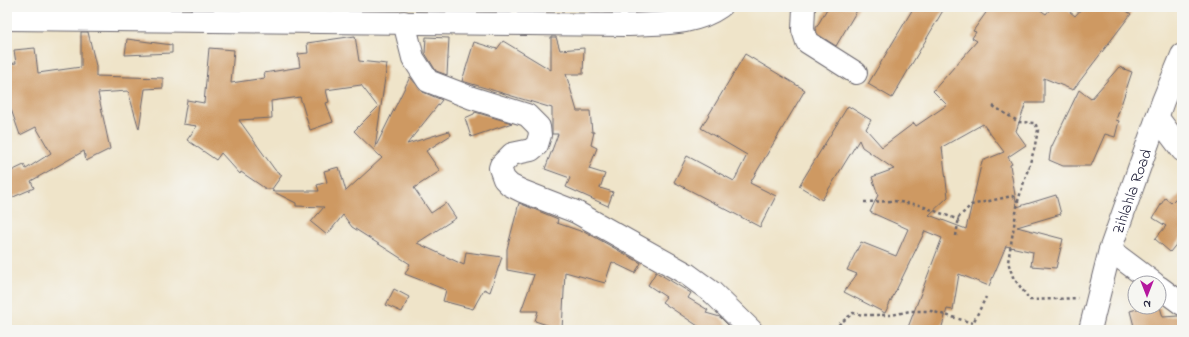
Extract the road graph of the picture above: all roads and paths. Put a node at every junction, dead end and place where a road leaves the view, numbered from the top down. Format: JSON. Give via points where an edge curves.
{"nodes":[{"id":1,"x":720,"y":7,"type":"edge"},
{"id":2,"x":804,"y":7,"type":"edge"},
{"id":3,"x":7,"y":19,"type":"edge"},
{"id":4,"x":404,"y":22,"type":"junction"},
{"id":5,"x":1182,"y":55,"type":"edge"},
{"id":6,"x":856,"y":73,"type":"dead end"},
{"id":7,"x":993,"y":106,"type":"dead end"},
{"id":8,"x":1157,"y":117,"type":"junction"},
{"id":9,"x":1182,"y":150,"type":"edge"},
{"id":10,"x":1018,"y":201,"type":"junction"},
{"id":11,"x":864,"y":202,"type":"dead end"},
{"id":12,"x":959,"y":220,"type":"junction"},
{"id":13,"x":956,"y":236,"type":"dead end"},
{"id":14,"x":1110,"y":250,"type":"junction"},
{"id":15,"x":1143,"y":275,"type":"edge"},
{"id":16,"x":1167,"y":293,"type":"edge"},
{"id":17,"x":986,"y":297,"type":"dead end"},
{"id":18,"x":1098,"y":298,"type":"junction"},
{"id":19,"x":1182,"y":304,"type":"edge"},
{"id":20,"x":751,"y":330,"type":"edge"},
{"id":21,"x":838,"y":330,"type":"edge"},
{"id":22,"x":1090,"y":330,"type":"edge"}],
"edges":[{"from":1,"to":4,"type":"street","via":[[700,18],[628,25]]},
{"from":2,"to":6,"type":"street","via":[[804,30],[808,42]]},
{"from":3,"to":4,"type":"street"},
{"from":4,"to":20,"type":"street","via":[[413,58],[428,81],[527,115],[539,127],[537,145],[531,150],[512,154],[501,165],[504,179],[510,185],[576,212],[687,274],[713,293]]},
{"from":5,"to":8,"type":"street","name":"Zihlahla Road"},
{"from":7,"to":10,"type":"path","via":[[1019,122],[1035,123],[1038,130]]},
{"from":8,"to":9,"type":"street"},
{"from":8,"to":14,"type":"street","name":"Zihlahla Road"},
{"from":10,"to":12,"type":"path","via":[[1012,196],[971,205]]},
{"from":10,"to":18,"type":"path","via":[[1008,262],[1013,277],[1030,300]]},
{"from":11,"to":12,"type":"path","via":[[894,201],[919,205]]},
{"from":12,"to":13,"type":"path"},
{"from":14,"to":15,"type":"street"},
{"from":14,"to":18,"type":"street","name":"Zihlahla Road"},
{"from":16,"to":19,"type":"street"},
{"from":17,"to":21,"type":"path","via":[[973,323],[931,311],[910,311],[892,315],[853,313],[838,326]]},
{"from":18,"to":22,"type":"street","name":"Zihlahla Road"}]}
